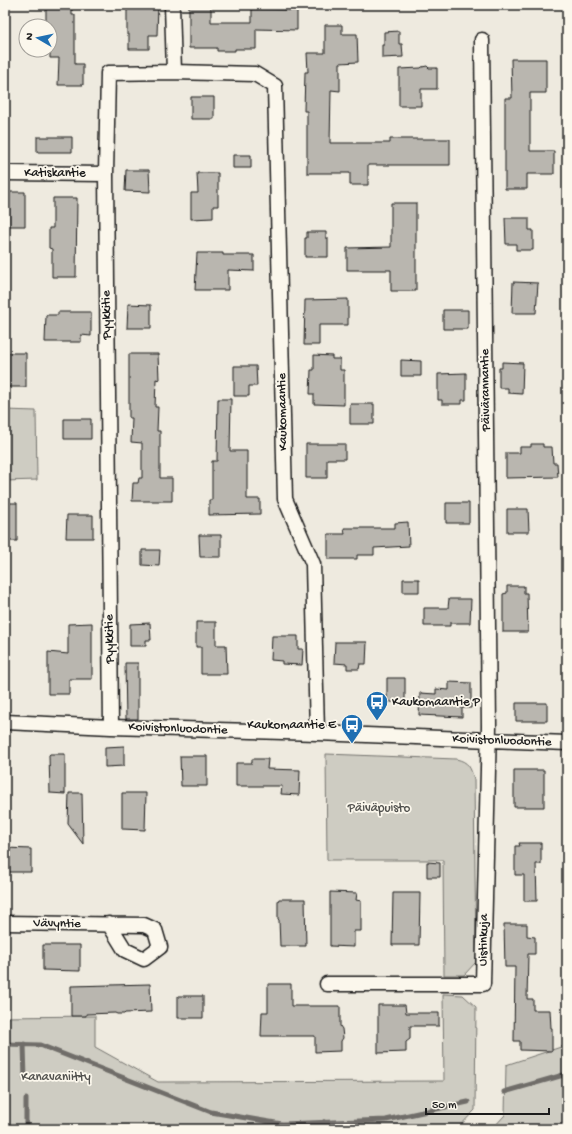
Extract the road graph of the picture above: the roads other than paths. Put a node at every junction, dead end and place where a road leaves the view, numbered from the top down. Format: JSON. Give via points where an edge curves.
{"nodes":[{"id":1,"x":172,"y":5,"type":"edge"},
{"id":2,"x":482,"y":40,"type":"dead end"},
{"id":3,"x":174,"y":72,"type":"junction"},
{"id":4,"x":275,"y":86,"type":"joint"},
{"id":5,"x":5,"y":173,"type":"edge"},
{"id":6,"x":106,"y":174,"type":"junction"},
{"id":7,"x":5,"y":722,"type":"edge"},
{"id":8,"x":111,"y":727,"type":"junction"},
{"id":9,"x":317,"y":733,"type":"junction"},
{"id":10,"x":488,"y":740,"type":"junction"},
{"id":11,"x":567,"y":743,"type":"edge"},
{"id":12,"x":5,"y":923,"type":"edge"},
{"id":13,"x":109,"y":924,"type":"dead end"},
{"id":14,"x":327,"y":984,"type":"dead end"}],
"edges":[{"from":1,"to":3,"type":"street"},
{"from":2,"to":10,"type":"street","name":"Päivärannantie"},
{"from":3,"to":4,"type":"street","name":"Pyykkitie","via":[[255,74]]},
{"from":3,"to":6,"type":"street","name":"Pyykkitie","via":[[108,73]]},
{"from":4,"to":9,"type":"street","name":"Kaukomaantie","via":[[285,499],[313,564]]},
{"from":5,"to":6,"type":"street","name":"Katiskantie"},
{"from":6,"to":8,"type":"street","name":"Pyykkitie"},
{"from":7,"to":8,"type":"street","name":"Koivistonluodontie"},
{"from":8,"to":9,"type":"street","name":"Koivistonluodontie"},
{"from":9,"to":10,"type":"street","name":"Koivistonluodontie"},
{"from":10,"to":11,"type":"street","name":"Koivistonluodontie"},
{"from":10,"to":14,"type":"street","name":"Uistinkuja","via":[[483,984]]},
{"from":12,"to":13,"type":"street","name":"Vävyntie"}]}
